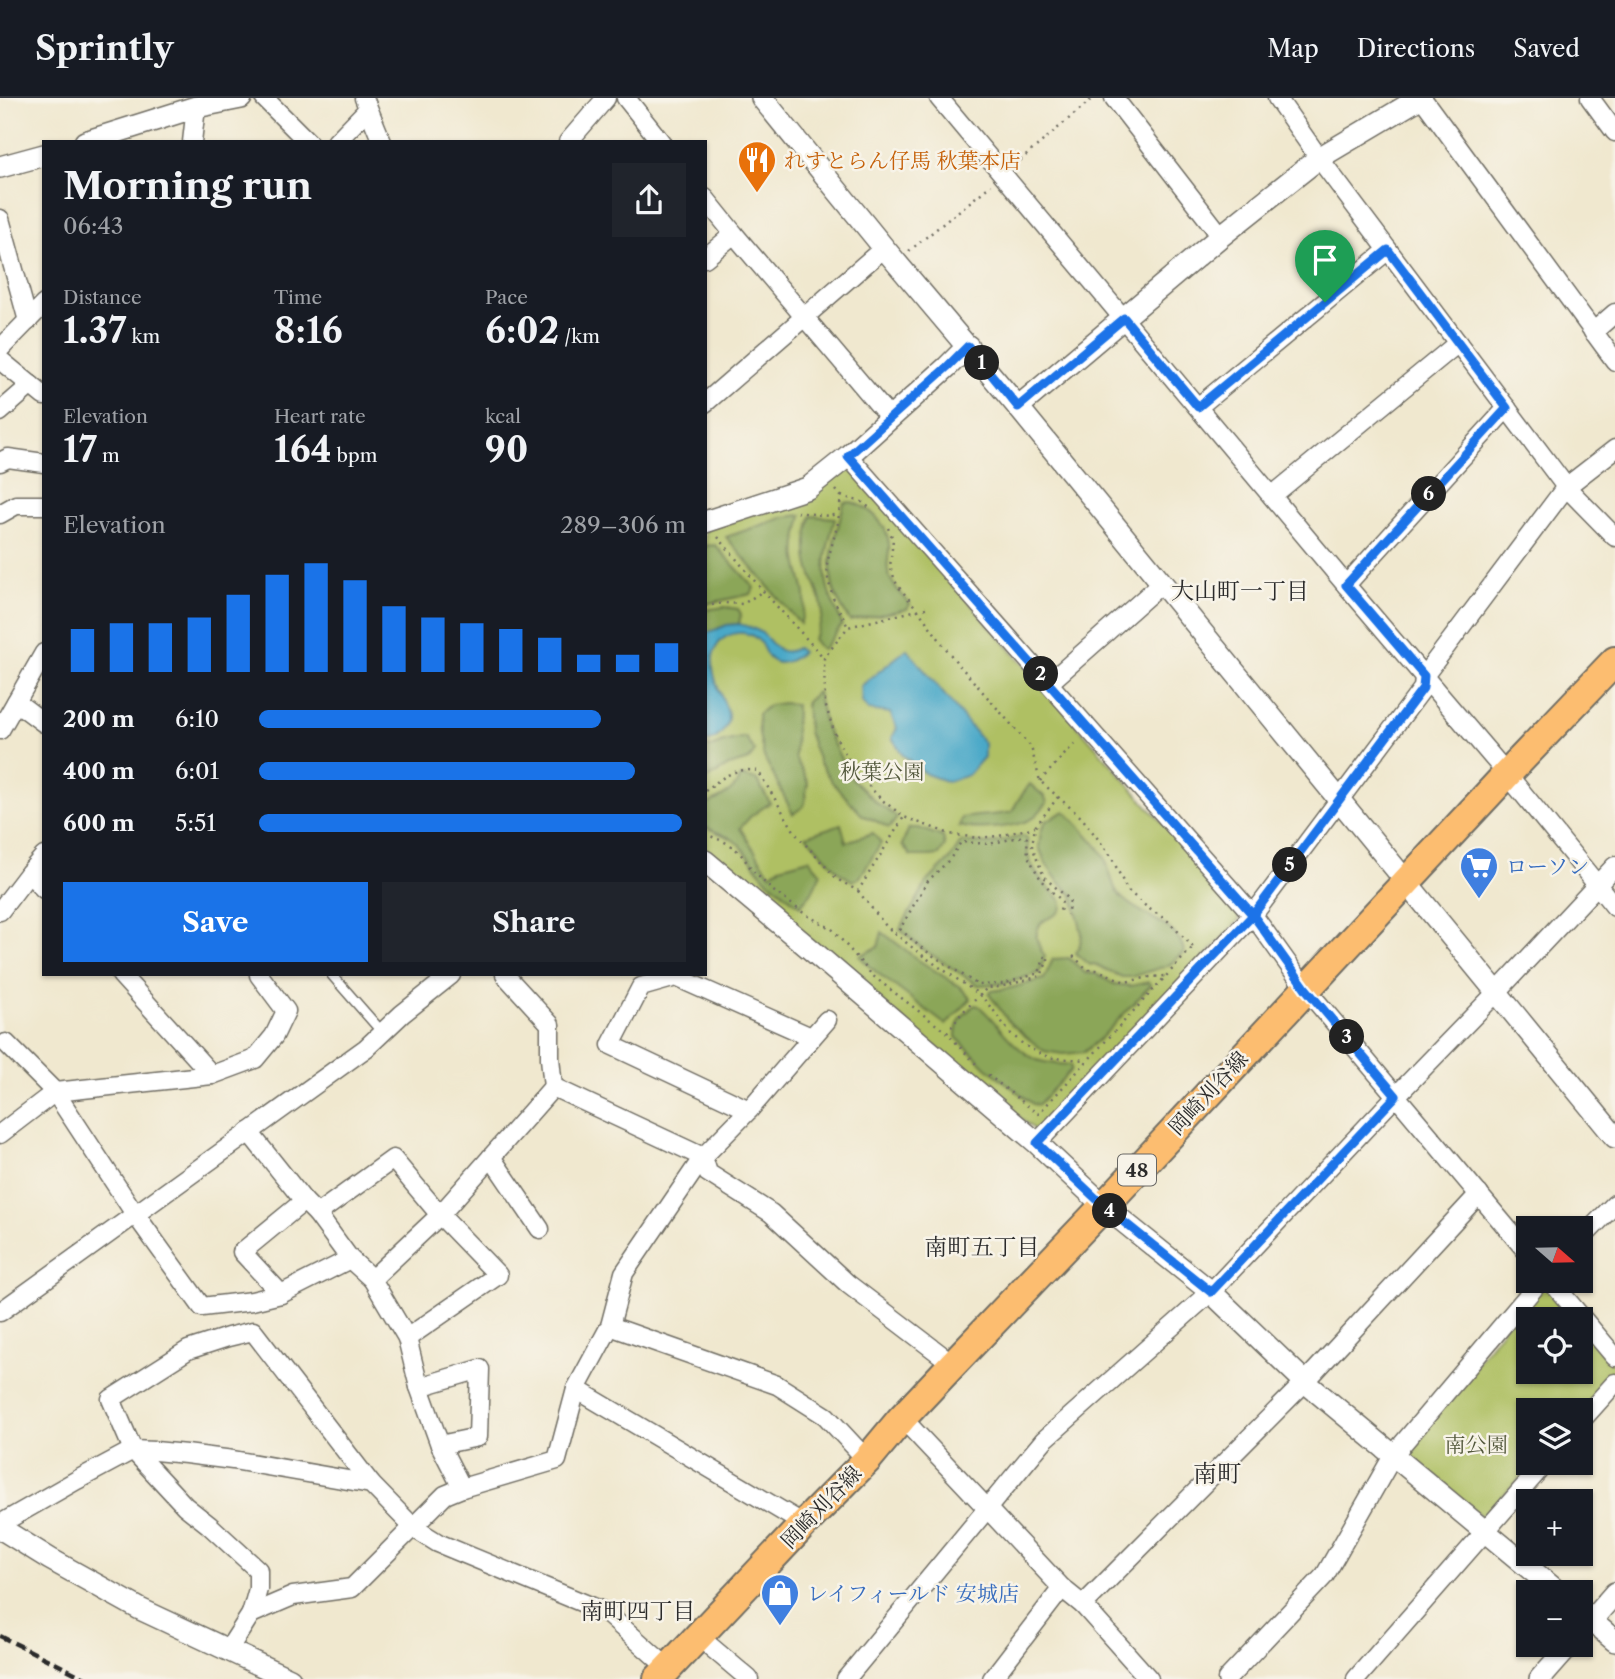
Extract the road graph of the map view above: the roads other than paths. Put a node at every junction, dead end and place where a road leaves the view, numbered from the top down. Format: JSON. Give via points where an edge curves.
{"nodes":[{"id":1,"x":241,"y":98,"type":"edge"},
{"id":2,"x":264,"y":98,"type":"edge"},
{"id":3,"x":606,"y":98,"type":"edge"},
{"id":4,"x":626,"y":98,"type":"edge"},
{"id":5,"x":762,"y":98,"type":"edge"},
{"id":6,"x":939,"y":98,"type":"edge"},
{"id":7,"x":1114,"y":98,"type":"edge"},
{"id":8,"x":1277,"y":98,"type":"edge"},
{"id":9,"x":1421,"y":98,"type":"edge"},
{"id":10,"x":1590,"y":98,"type":"edge"},
{"id":11,"x":195,"y":103,"type":"edge"},
{"id":12,"x":366,"y":104,"type":"edge"},
{"id":13,"x":1615,"y":132,"type":"edge"},
{"id":14,"x":91,"y":140,"type":"edge"},
{"id":15,"x":192,"y":140,"type":"edge"},
{"id":16,"x":306,"y":140,"type":"edge"},
{"id":17,"x":338,"y":140,"type":"edge"},
{"id":18,"x":381,"y":140,"type":"edge"},
{"id":19,"x":570,"y":140,"type":"edge"},
{"id":20,"x":659,"y":140,"type":"edge"},
{"id":21,"x":42,"y":156,"type":"edge"},
{"id":22,"x":1319,"y":158,"type":"junction"},
{"id":23,"x":0,"y":167,"type":"edge"},
{"id":24,"x":707,"y":200,"type":"edge"},
{"id":25,"x":0,"y":219,"type":"edge"},
{"id":26,"x":734,"y":234,"type":"junction"},
{"id":27,"x":1221,"y":236,"type":"junction"},
{"id":28,"x":884,"y":248,"type":"junction"},
{"id":29,"x":1388,"y":250,"type":"junction"},
{"id":30,"x":707,"y":256,"type":"edge"},
{"id":31,"x":42,"y":306,"type":"edge"},
{"id":32,"x":1615,"y":313,"type":"edge"},
{"id":33,"x":805,"y":318,"type":"junction"},
{"id":34,"x":1124,"y":318,"type":"junction"},
{"id":35,"x":28,"y":321,"type":"junction"},
{"id":36,"x":1593,"y":332,"type":"junction"},
{"id":37,"x":1458,"y":343,"type":"junction"},
{"id":38,"x":968,"y":346,"type":"junction"},
{"id":39,"x":0,"y":349,"type":"edge"},
{"id":40,"x":0,"y":360,"type":"edge"},
{"id":41,"x":1615,"y":361,"type":"edge"},
{"id":42,"x":37,"y":390,"type":"edge"},
{"id":43,"x":707,"y":401,"type":"edge"},
{"id":44,"x":1018,"y":407,"type":"junction"},
{"id":45,"x":1198,"y":407,"type":"junction"},
{"id":46,"x":1507,"y":408,"type":"junction"},
{"id":47,"x":0,"y":412,"type":"edge"},
{"id":48,"x":890,"y":418,"type":"junction"},
{"id":49,"x":1615,"y":449,"type":"edge"},
{"id":50,"x":848,"y":456,"type":"junction"},
{"id":51,"x":0,"y":462,"type":"edge"},
{"id":52,"x":42,"y":463,"type":"edge"},
{"id":53,"x":1566,"y":487,"type":"junction"},
{"id":54,"x":1273,"y":495,"type":"junction"},
{"id":55,"x":42,"y":505,"type":"edge"},
{"id":56,"x":0,"y":514,"type":"edge"},
{"id":57,"x":711,"y":530,"type":"edge"},
{"id":58,"x":1615,"y":537,"type":"edge"},
{"id":59,"x":1162,"y":583,"type":"junction"},
{"id":60,"x":1346,"y":585,"type":"junction"},
{"id":61,"x":42,"y":656,"type":"edge"},
{"id":62,"x":1615,"y":661,"type":"edge"},
{"id":63,"x":1424,"y":676,"type":"junction"},
{"id":64,"x":1049,"y":683,"type":"junction"},
{"id":65,"x":16,"y":702,"type":"junction"},
{"id":66,"x":42,"y":722,"type":"edge"},
{"id":67,"x":0,"y":729,"type":"edge"},
{"id":68,"x":1507,"y":774,"type":"junction"},
{"id":69,"x":1339,"y":800,"type":"junction"},
{"id":70,"x":42,"y":858,"type":"edge"},
{"id":71,"x":707,"y":863,"type":"edge"},
{"id":72,"x":1615,"y":866,"type":"edge"},
{"id":73,"x":29,"y":873,"type":"junction"},
{"id":74,"x":1406,"y":883,"type":"junction"},
{"id":75,"x":1597,"y":885,"type":"junction"},
{"id":76,"x":42,"y":887,"type":"edge"},
{"id":77,"x":1615,"y":907,"type":"edge"},
{"id":78,"x":0,"y":911,"type":"edge"},
{"id":79,"x":1253,"y":915,"type":"junction"},
{"id":80,"x":122,"y":976,"type":"edge"},
{"id":81,"x":260,"y":976,"type":"edge"},
{"id":82,"x":333,"y":976,"type":"edge"},
{"id":83,"x":450,"y":976,"type":"edge"},
{"id":84,"x":506,"y":976,"type":"edge"},
{"id":85,"x":1306,"y":989,"type":"junction"},
{"id":86,"x":1496,"y":993,"type":"junction"},
{"id":87,"x":827,"y":1020,"type":"dead end"},
{"id":88,"x":382,"y":1032,"type":"junction"},
{"id":89,"x":811,"y":1037,"type":"junction"},
{"id":90,"x":6,"y":1043,"type":"dead end"},
{"id":91,"x":212,"y":1075,"type":"junction"},
{"id":92,"x":553,"y":1087,"type":"junction"},
{"id":93,"x":55,"y":1092,"type":"junction"},
{"id":94,"x":1396,"y":1096,"type":"junction"},
{"id":95,"x":749,"y":1110,"type":"junction"},
{"id":96,"x":249,"y":1132,"type":"junction"},
{"id":97,"x":0,"y":1133,"type":"edge"},
{"id":98,"x":1615,"y":1137,"type":"edge"},
{"id":99,"x":1037,"y":1143,"type":"junction"},
{"id":100,"x":491,"y":1157,"type":"junction"},
{"id":101,"x":703,"y":1157,"type":"junction"},
{"id":102,"x":1479,"y":1195,"type":"junction"},
{"id":103,"x":1615,"y":1204,"type":"edge"},
{"id":104,"x":1104,"y":1206,"type":"junction"},
{"id":105,"x":311,"y":1208,"type":"junction"},
{"id":106,"x":135,"y":1214,"type":"junction"},
{"id":107,"x":440,"y":1215,"type":"junction"},
{"id":108,"x":1593,"y":1227,"type":"edge"},
{"id":109,"x":540,"y":1229,"type":"dead end"},
{"id":110,"x":1516,"y":1239,"type":"edge"},
{"id":111,"x":350,"y":1259,"type":"junction"},
{"id":112,"x":372,"y":1279,"type":"junction"},
{"id":113,"x":1211,"y":1292,"type":"junction"},
{"id":114,"x":1530,"y":1293,"type":"edge"},
{"id":115,"x":1561,"y":1293,"type":"edge"},
{"id":116,"x":281,"y":1294,"type":"junction"},
{"id":117,"x":0,"y":1312,"type":"edge"},
{"id":118,"x":610,"y":1326,"type":"junction"},
{"id":119,"x":407,"y":1338,"type":"junction"},
{"id":120,"x":1615,"y":1357,"type":"edge"},
{"id":121,"x":953,"y":1364,"type":"junction"},
{"id":122,"x":1305,"y":1382,"type":"junction"},
{"id":123,"x":1615,"y":1382,"type":"edge"},
{"id":124,"x":419,"y":1387,"type":"junction"},
{"id":125,"x":576,"y":1389,"type":"junction"},
{"id":126,"x":1593,"y":1407,"type":"edge"},
{"id":127,"x":902,"y":1418,"type":"junction"},
{"id":128,"x":440,"y":1445,"type":"junction"},
{"id":129,"x":133,"y":1450,"type":"junction"},
{"id":130,"x":1394,"y":1454,"type":"junction"},
{"id":131,"x":867,"y":1460,"type":"junction"},
{"id":132,"x":1535,"y":1475,"type":"edge"},
{"id":133,"x":371,"y":1484,"type":"junction"},
{"id":134,"x":462,"y":1488,"type":"junction"},
{"id":135,"x":987,"y":1509,"type":"junction"},
{"id":136,"x":804,"y":1524,"type":"junction"},
{"id":137,"x":0,"y":1526,"type":"edge"},
{"id":138,"x":414,"y":1528,"type":"junction"},
{"id":139,"x":1486,"y":1531,"type":"junction"},
{"id":140,"x":1544,"y":1580,"type":"edge"},
{"id":141,"x":1062,"y":1588,"type":"junction"},
{"id":142,"x":1615,"y":1593,"type":"edge"},
{"id":143,"x":1083,"y":1605,"type":"junction"},
{"id":144,"x":1593,"y":1614,"type":"edge"},
{"id":145,"x":251,"y":1615,"type":"junction"},
{"id":146,"x":1593,"y":1628,"type":"edge"},
{"id":147,"x":698,"y":1636,"type":"junction"},
{"id":148,"x":1615,"y":1641,"type":"edge"},
{"id":149,"x":228,"y":1650,"type":"junction"},
{"id":150,"x":1559,"y":1657,"type":"edge"},
{"id":151,"x":663,"y":1674,"type":"edge"},
{"id":152,"x":290,"y":1679,"type":"edge"},
{"id":153,"x":749,"y":1679,"type":"edge"},
{"id":154,"x":846,"y":1679,"type":"edge"},
{"id":155,"x":992,"y":1679,"type":"edge"},
{"id":156,"x":1149,"y":1679,"type":"edge"},
{"id":157,"x":1227,"y":1679,"type":"edge"},
{"id":158,"x":1356,"y":1679,"type":"edge"},
{"id":159,"x":1540,"y":1679,"type":"edge"}],
"edges":[{"from":1,"to":11,"type":"street"},
{"from":2,"to":16,"type":"street"},
{"from":3,"to":19,"type":"street"},
{"from":4,"to":20,"type":"street"},
{"from":5,"to":28,"type":"street"},
{"from":6,"to":34,"type":"street"},
{"from":7,"to":27,"type":"street"},
{"from":8,"to":22,"type":"street"},
{"from":9,"to":22,"type":"street"},
{"from":9,"to":36,"type":"street"},
{"from":10,"to":13,"type":"street"},
{"from":11,"to":14,"type":"street"},
{"from":11,"to":15,"type":"street"},
{"from":12,"to":17,"type":"street"},
{"from":12,"to":18,"type":"street"},
{"from":21,"to":23,"type":"street"},
{"from":22,"to":27,"type":"street"},
{"from":22,"to":29,"type":"street"},
{"from":24,"to":26,"type":"street"},
{"from":25,"to":35,"type":"street"},
{"from":26,"to":30,"type":"street"},
{"from":26,"to":33,"type":"street"},
{"from":27,"to":34,"type":"street"},
{"from":28,"to":33,"type":"street"},
{"from":28,"to":38,"type":"street"},
{"from":29,"to":37,"type":"street"},
{"from":29,"to":45,"type":"street"},
{"from":31,"to":35,"type":"street"},
{"from":32,"to":36,"type":"street"},
{"from":33,"to":43,"type":"street"},
{"from":33,"to":48,"type":"street"},
{"from":34,"to":44,"type":"street"},
{"from":34,"to":45,"type":"street"},
{"from":35,"to":39,"type":"street"},
{"from":36,"to":41,"type":"street"},
{"from":37,"to":46,"type":"street"},
{"from":37,"to":54,"type":"street"},
{"from":38,"to":44,"type":"street"},
{"from":38,"to":48,"type":"street"},
{"from":40,"to":42,"type":"street"},
{"from":42,"to":47,"type":"street"},
{"from":44,"to":59,"type":"street"},
{"from":45,"to":54,"type":"street"},
{"from":46,"to":53,"type":"street"},
{"from":46,"to":60,"type":"street"},
{"from":48,"to":50,"type":"street"},
{"from":49,"to":53,"type":"street"},
{"from":50,"to":57,"type":"street","via":[[808,488]]},
{"from":50,"to":64,"type":"street"},
{"from":51,"to":52,"type":"street","via":[[8,458]]},
{"from":53,"to":58,"type":"street"},
{"from":53,"to":63,"type":"street"},
{"from":54,"to":60,"type":"street"},
{"from":55,"to":56,"type":"street","via":[[16,505]]},
{"from":59,"to":64,"type":"street"},
{"from":59,"to":69,"type":"street"},
{"from":60,"to":63,"type":"street"},
{"from":61,"to":65,"type":"street"},
{"from":62,"to":68,"type":"main road","name":"岡崎刈谷線","number":"48"},
{"from":63,"to":68,"type":"street"},
{"from":63,"to":69,"type":"street","via":[[1423,688]]},
{"from":64,"to":79,"type":"street"},
{"from":65,"to":66,"type":"street"},
{"from":65,"to":67,"type":"street"},
{"from":68,"to":74,"type":"main road","name":"岡崎刈谷線","number":"48"},
{"from":68,"to":75,"type":"street"},
{"from":69,"to":74,"type":"street"},
{"from":69,"to":79,"type":"street"},
{"from":70,"to":73,"type":"street"},
{"from":71,"to":99,"type":"street"},
{"from":72,"to":75,"type":"street"},
{"from":73,"to":76,"type":"street"},
{"from":73,"to":78,"type":"street"},
{"from":74,"to":85,"type":"main road","name":"岡崎刈谷線","number":"48"},
{"from":74,"to":86,"type":"street"},
{"from":75,"to":77,"type":"street"},
{"from":75,"to":86,"type":"street"},
{"from":79,"to":85,"type":"street"},
{"from":79,"to":99,"type":"street"},
{"from":80,"to":91,"type":"street"},
{"from":81,"to":91,"type":"street","via":[[286,1011],[274,1036],[255,1059]]},
{"from":82,"to":88,"type":"lane"},
{"from":83,"to":88,"type":"street"},
{"from":84,"to":92,"type":"street","via":[[551,1024]]},
{"from":85,"to":94,"type":"street"},
{"from":85,"to":104,"type":"main road","name":"岡崎刈谷線","number":"48"},
{"from":86,"to":94,"type":"street"},
{"from":86,"to":98,"type":"street"},
{"from":87,"to":89,"type":"street"},
{"from":88,"to":96,"type":"street","via":[[355,1057]]},
{"from":89,"to":95,"type":"street"},
{"from":89,"to":95,"type":"street","via":[[676,977],[641,988],[611,1045]]},
{"from":90,"to":93,"type":"street"},
{"from":91,"to":93,"type":"street"},
{"from":92,"to":100,"type":"street"},
{"from":92,"to":101,"type":"street"},
{"from":93,"to":97,"type":"street"},
{"from":93,"to":106,"type":"street"},
{"from":94,"to":102,"type":"street"},
{"from":94,"to":113,"type":"street"},
{"from":95,"to":101,"type":"street"},
{"from":96,"to":105,"type":"street"},
{"from":96,"to":106,"type":"street"},
{"from":99,"to":104,"type":"street"},
{"from":100,"to":107,"type":"street"},
{"from":100,"to":109,"type":"street"},
{"from":101,"to":118,"type":"street","via":[[624,1273]]},
{"from":101,"to":121,"type":"street","via":[[708,1173],[771,1213],[848,1284]]},
{"from":102,"to":110,"type":"street"},
{"from":102,"to":122,"type":"street"},
{"from":103,"to":108,"type":"street"},
{"from":104,"to":113,"type":"street"},
{"from":104,"to":121,"type":"main road","name":"岡崎刈谷線","number":"48"},
{"from":105,"to":107,"type":"street","via":[[393,1159]]},
{"from":105,"to":111,"type":"street"},
{"from":105,"to":116,"type":"street","via":[[242,1252]]},
{"from":106,"to":116,"type":"street","via":[[202,1307]]},
{"from":106,"to":117,"type":"street"},
{"from":107,"to":112,"type":"street"},
{"from":107,"to":119,"type":"street","via":[[498,1275]]},
{"from":111,"to":112,"type":"street"},
{"from":111,"to":116,"type":"street"},
{"from":112,"to":119,"type":"street"},
{"from":113,"to":122,"type":"street"},
{"from":113,"to":135,"type":"street","via":[[1044,1440]]},
{"from":114,"to":130,"type":"street"},
{"from":115,"to":120,"type":"street"},
{"from":118,"to":125,"type":"street"},
{"from":118,"to":131,"type":"street","via":[[777,1385],[826,1416]]},
{"from":119,"to":124,"type":"street"},
{"from":121,"to":127,"type":"main road","name":"岡崎刈谷線","number":"48"},
{"from":122,"to":130,"type":"street"},
{"from":122,"to":143,"type":"street"},
{"from":123,"to":126,"type":"street"},
{"from":124,"to":128,"type":"street"},
{"from":124,"to":128,"type":"street","via":[[480,1369],[478,1437]]},
{"from":125,"to":134,"type":"street","via":[[557,1460]]},
{"from":125,"to":136,"type":"street"},
{"from":127,"to":131,"type":"main road","name":"岡崎刈谷線","number":"48"},
{"from":127,"to":135,"type":"street"},
{"from":128,"to":134,"type":"street"},
{"from":129,"to":133,"type":"street","via":[[186,1454]]},
{"from":129,"to":133,"type":"street","via":[[111,1399],[188,1350],[253,1331]]},
{"from":129,"to":137,"type":"street"},
{"from":129,"to":145,"type":"street","via":[[185,1506],[258,1570]]},
{"from":130,"to":139,"type":"street"},
{"from":130,"to":157,"type":"street","via":[[1325,1575]]},
{"from":131,"to":136,"type":"main road","name":"岡崎刈谷線","number":"48"},
{"from":132,"to":139,"type":"street"},
{"from":133,"to":138,"type":"street"},
{"from":134,"to":138,"type":"street","via":[[446,1495]]},
{"from":135,"to":141,"type":"street"},
{"from":135,"to":154,"type":"street"},
{"from":136,"to":147,"type":"main road","name":"岡崎刈谷線","number":"48"},
{"from":137,"to":149,"type":"street","via":[[140,1609]]},
{"from":138,"to":145,"type":"street","via":[[352,1588],[293,1596]]},
{"from":138,"to":151,"type":"street","via":[[438,1543],[605,1612]]},
{"from":139,"to":140,"type":"street"},
{"from":139,"to":158,"type":"street"},
{"from":141,"to":143,"type":"street"},
{"from":141,"to":155,"type":"street"},
{"from":142,"to":144,"type":"street"},
{"from":143,"to":156,"type":"street"},
{"from":145,"to":149,"type":"street"},
{"from":146,"to":148,"type":"street"},
{"from":147,"to":151,"type":"main road","name":"岡崎刈谷線","number":"48"},
{"from":147,"to":153,"type":"street"},
{"from":149,"to":152,"type":"street"},
{"from":150,"to":159,"type":"street"}]}
